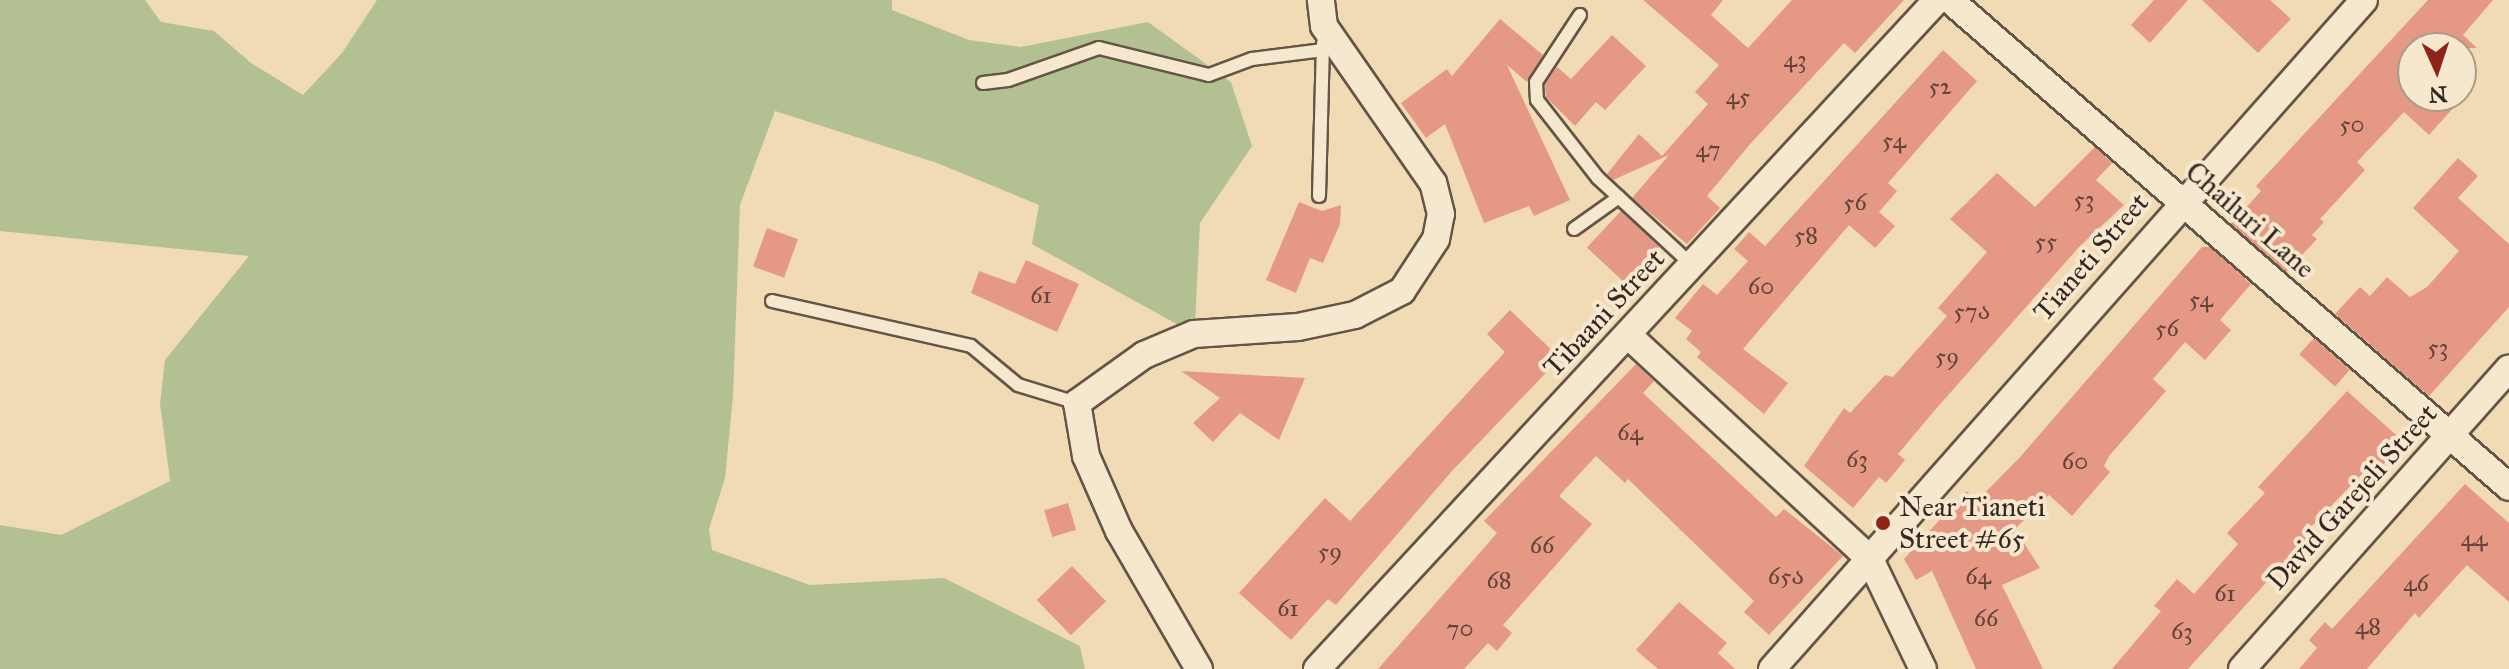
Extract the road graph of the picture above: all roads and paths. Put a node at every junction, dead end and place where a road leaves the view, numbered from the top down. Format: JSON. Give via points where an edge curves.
{"nodes":[{"id":1,"x":1937,"y":0,"type":"edge"},
{"id":2,"x":1950,"y":0,"type":"edge"},
{"id":3,"x":2364,"y":0,"type":"edge"},
{"id":4,"x":1580,"y":15,"type":"dead end"},
{"id":5,"x":1323,"y":25,"type":"edge"},
{"id":6,"x":983,"y":83,"type":"dead end"},
{"id":7,"x":1319,"y":196,"type":"dead end"},
{"id":8,"x":1619,"y":197,"type":"junction"},
{"id":9,"x":2182,"y":203,"type":"junction"},
{"id":10,"x":1574,"y":229,"type":"dead end"},
{"id":11,"x":1692,"y":265,"type":"junction"},
{"id":12,"x":772,"y":301,"type":"dead end"},
{"id":13,"x":1628,"y":335,"type":"junction"},
{"id":14,"x":2509,"y":368,"type":"edge"},
{"id":15,"x":1077,"y":403,"type":"junction"},
{"id":16,"x":2449,"y":435,"type":"junction"},
{"id":17,"x":2509,"y":487,"type":"edge"},
{"id":18,"x":1870,"y":559,"type":"junction"},
{"id":19,"x":1199,"y":669,"type":"edge"},
{"id":20,"x":1317,"y":669,"type":"edge"},
{"id":21,"x":1772,"y":669,"type":"edge"},
{"id":22,"x":1923,"y":669,"type":"edge"},
{"id":23,"x":2242,"y":669,"type":"edge"}],
"edges":[{"from":1,"to":11,"type":"street","name":"Tibaani Street"},
{"from":2,"to":9,"type":"street","name":"Chailuri Lane"},
{"from":3,"to":9,"type":"street","name":"Tianeti Street"},
{"from":4,"to":8,"type":"lane","via":[[1534,93]]},
{"from":5,"to":6,"type":"lane","via":[[1209,75],[1099,48],[1008,80]]},
{"from":5,"to":7,"type":"lane"},
{"from":5,"to":15,"type":"street","via":[[1433,183],[1441,214],[1436,239],[1402,291],[1355,315],[1298,327],[1194,334],[1144,355]]},
{"from":8,"to":10,"type":"lane"},
{"from":8,"to":11,"type":"lane"},
{"from":9,"to":16,"type":"street","name":"Chailuri Lane"},
{"from":9,"to":18,"type":"street","name":"Tianeti Street"},
{"from":11,"to":13,"type":"street","name":"Tibaani Street"},
{"from":12,"to":15,"type":"lane","via":[[971,346],[1018,385]]},
{"from":13,"to":18,"type":"street"},
{"from":13,"to":20,"type":"street","name":"Tibaani Street"},
{"from":14,"to":16,"type":"street","name":"David Garejeli Street"},
{"from":15,"to":19,"type":"street","via":[[1086,456],[1119,531]]},
{"from":16,"to":17,"type":"street","name":"Chailuri Lane"},
{"from":16,"to":23,"type":"street","name":"David Garejeli Street"},
{"from":18,"to":21,"type":"street","name":"Tianeti Street"},
{"from":18,"to":22,"type":"street"}]}
